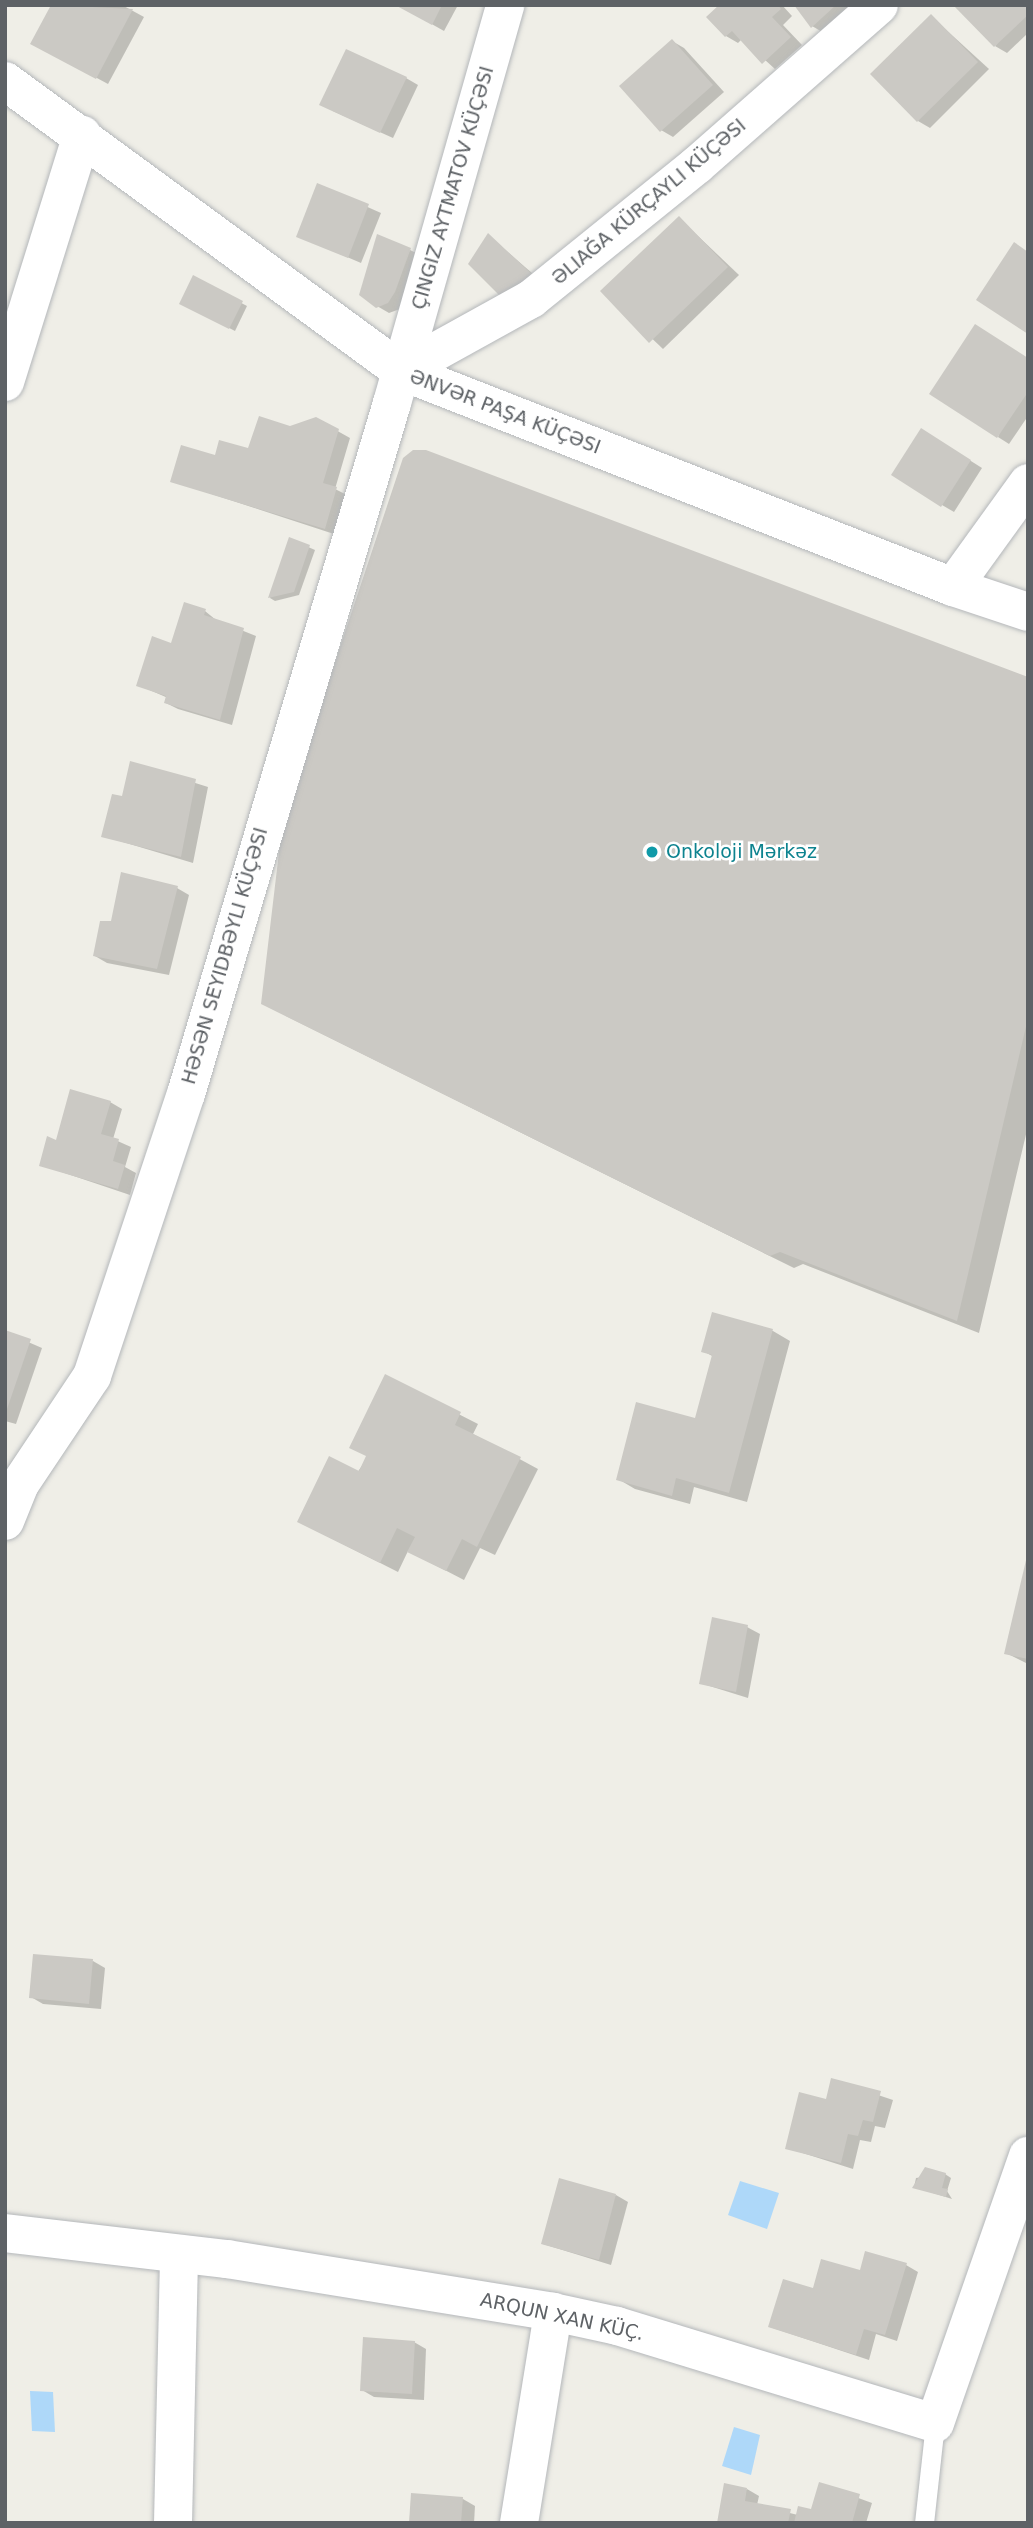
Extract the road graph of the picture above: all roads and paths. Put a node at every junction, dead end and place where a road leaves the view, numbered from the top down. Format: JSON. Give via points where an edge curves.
{"nodes":[{"id":1,"x":505,"y":5,"type":"edge"},
{"id":2,"x":879,"y":5,"type":"edge"},
{"id":3,"x":5,"y":81,"type":"edge"},
{"id":4,"x":82,"y":135,"type":"junction"},
{"id":5,"x":401,"y":371,"type":"junction"},
{"id":6,"x":5,"y":382,"type":"edge"},
{"id":7,"x":1028,"y":483,"type":"edge"},
{"id":8,"x":953,"y":587,"type":"junction"},
{"id":9,"x":1028,"y":612,"type":"edge"},
{"id":10,"x":13,"y":1481,"type":"edge"},
{"id":11,"x":5,"y":1521,"type":"edge"},
{"id":12,"x":1028,"y":2157,"type":"edge"},
{"id":13,"x":5,"y":2233,"type":"edge"},
{"id":14,"x":179,"y":2256,"type":"junction"},
{"id":15,"x":552,"y":2312,"type":"junction"},
{"id":16,"x":936,"y":2423,"type":"junction"},
{"id":17,"x":173,"y":2523,"type":"edge"},
{"id":18,"x":519,"y":2523,"type":"edge"},
{"id":19,"x":925,"y":2523,"type":"edge"}],
"edges":[{"from":1,"to":5,"type":"street","name":"ÇINGIZ AYTMATOV KÜÇƏSI"},
{"from":2,"to":5,"type":"street","via":[[697,165],[531,299]]},
{"from":3,"to":4,"type":"street","name":"ƏNVƏR PAŞA KÜÇƏSI"},
{"from":4,"to":5,"type":"street","name":"ƏNVƏR PAŞA KÜÇƏSI"},
{"from":4,"to":6,"type":"street"},
{"from":5,"to":8,"type":"street","name":"ƏNVƏR PAŞA KÜÇƏSI"},
{"from":5,"to":10,"type":"street","name":"HƏSƏN SEYIDBƏYLI KÜÇƏSI","via":[[186,1094],[92,1376]]},
{"from":7,"to":8,"type":"street"},
{"from":8,"to":9,"type":"street","name":"ƏNVƏR PAŞA KÜÇƏSI"},
{"from":10,"to":11,"type":"street","name":"HƏSƏN SEYIDBƏYLI KÜÇƏSI"},
{"from":12,"to":16,"type":"street"},
{"from":13,"to":14,"type":"street"},
{"from":14,"to":15,"type":"street","name":"ARQUN XAN KÜÇ.","via":[[227,2259]]},
{"from":14,"to":17,"type":"street"},
{"from":15,"to":16,"type":"street","name":"ARQUN XAN KÜÇ.","via":[[617,2326]]},
{"from":15,"to":18,"type":"street"},
{"from":16,"to":19,"type":"lane"}]}
